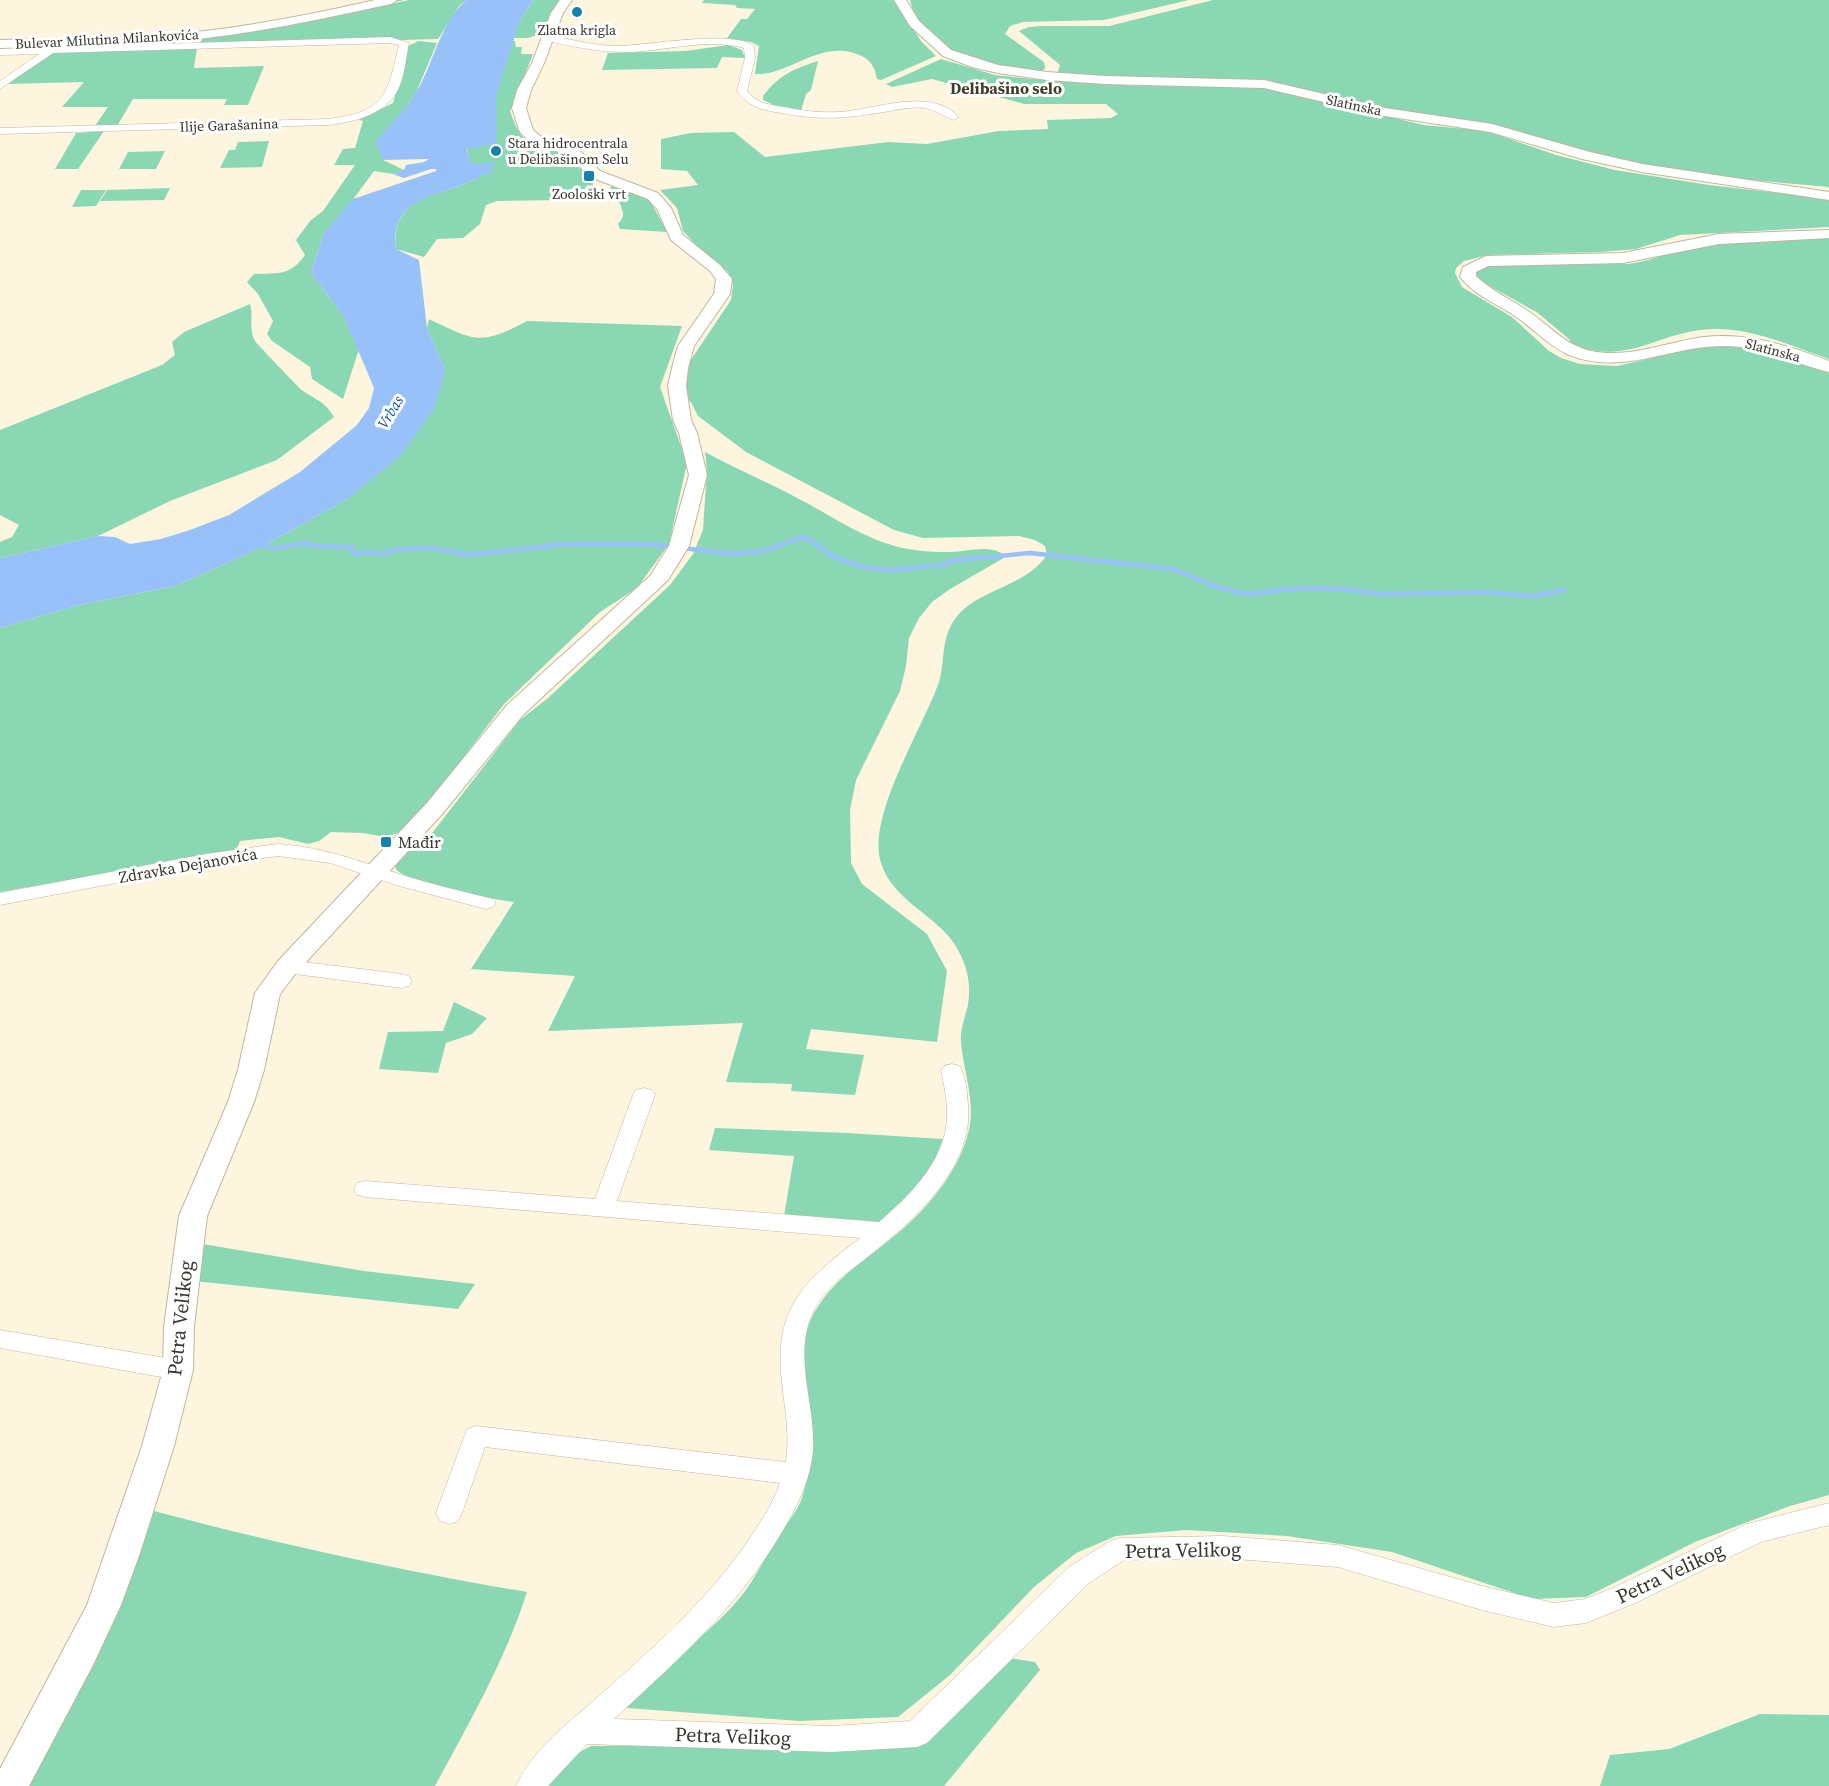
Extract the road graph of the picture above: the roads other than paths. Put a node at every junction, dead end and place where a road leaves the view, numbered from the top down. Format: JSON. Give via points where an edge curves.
{"nodes":[{"id":1,"x":391,"y":0,"type":"edge"},
{"id":2,"x":566,"y":0,"type":"edge"},
{"id":3,"x":900,"y":0,"type":"edge"},
{"id":4,"x":548,"y":38,"type":"junction"},
{"id":5,"x":0,"y":44,"type":"edge"},
{"id":6,"x":50,"y":51,"type":"junction"},
{"id":7,"x":0,"y":52,"type":"edge"},
{"id":8,"x":0,"y":86,"type":"edge"},
{"id":9,"x":954,"y":117,"type":"dead end"},
{"id":10,"x":0,"y":131,"type":"edge"},
{"id":11,"x":1829,"y":195,"type":"edge"},
{"id":12,"x":1829,"y":234,"type":"edge"},
{"id":13,"x":1829,"y":367,"type":"edge"},
{"id":14,"x":375,"y":872,"type":"junction"},
{"id":15,"x":0,"y":899,"type":"edge"},
{"id":16,"x":486,"y":903,"type":"dead end"},
{"id":17,"x":288,"y":967,"type":"junction"},
{"id":18,"x":402,"y":981,"type":"dead end"},
{"id":19,"x":952,"y":1071,"type":"dead end"},
{"id":20,"x":644,"y":1095,"type":"dead end"},
{"id":21,"x":365,"y":1189,"type":"dead end"},
{"id":22,"x":603,"y":1208,"type":"junction"},
{"id":23,"x":885,"y":1231,"type":"junction"},
{"id":24,"x":0,"y":1339,"type":"edge"},
{"id":25,"x":178,"y":1370,"type":"junction"},
{"id":26,"x":796,"y":1474,"type":"junction"},
{"id":27,"x":449,"y":1513,"type":"dead end"},
{"id":28,"x":1829,"y":1514,"type":"edge"},
{"id":29,"x":581,"y":1731,"type":"junction"},
{"id":30,"x":10,"y":1786,"type":"edge"},
{"id":31,"x":531,"y":1786,"type":"edge"}],
"edges":[{"from":1,"to":5,"type":"street","name":"Bulevar Milutina Milankovića","via":[[289,22],[205,34]]},
{"from":2,"to":4,"type":"street"},
{"from":3,"to":11,"type":"street","name":"Slatinska","via":[[914,23],[947,53],[998,69],[1105,80],[1264,84],[1385,112],[1492,128],[1642,168]]},
{"from":4,"to":9,"type":"street","via":[[587,46],[725,41],[744,44],[751,49],[742,91],[764,107],[826,117],[923,104]]},
{"from":4,"to":14,"type":"street","name":"Petra Velikog","via":[[519,108],[527,132],[535,140],[573,152],[594,174],[653,196],[664,208],[676,237],[724,279],[722,294],[686,346],[676,386],[698,475],[677,549],[658,580],[515,710],[435,808]]},
{"from":6,"to":7,"type":"street"},
{"from":6,"to":8,"type":"street"},
{"from":6,"to":10,"type":"street","name":"Ilije Garašanina","via":[[398,40],[404,43],[393,89],[380,104],[348,119]]},
{"from":12,"to":13,"type":"street","name":"Slatinska","via":[[1719,239],[1623,258],[1486,261],[1468,270],[1468,277],[1492,296],[1568,349],[1589,356],[1629,358],[1689,344],[1734,340],[1770,346]]},
{"from":14,"to":15,"type":"street","name":"Zdravka Dejanovića","via":[[315,854],[278,850]]},
{"from":14,"to":16,"type":"street","name":"Zdravka Dejanovića"},
{"from":14,"to":17,"type":"street","name":"Petra Velikog"},
{"from":17,"to":18,"type":"street"},
{"from":17,"to":25,"type":"street","name":"Petra Velikog","via":[[268,993],[241,1102],[193,1216],[179,1327]]},
{"from":19,"to":23,"type":"street","via":[[958,1114],[950,1149],[931,1185]]},
{"from":20,"to":22,"type":"street"},
{"from":21,"to":22,"type":"street"},
{"from":22,"to":23,"type":"street"},
{"from":23,"to":26,"type":"street","via":[[817,1288],[795,1326],[792,1370],[800,1430]]},
{"from":24,"to":25,"type":"street"},
{"from":25,"to":30,"type":"street","name":"Petra Velikog","via":[[158,1446],[104,1605]]},
{"from":26,"to":27,"type":"street","via":[[476,1436]]},
{"from":26,"to":29,"type":"street","via":[[783,1507],[720,1599]]},
{"from":28,"to":29,"type":"street","name":"Petra Velikog","via":[[1756,1532],[1623,1596],[1586,1611],[1554,1615],[1338,1556],[1223,1547],[1119,1549],[1079,1575],[917,1734],[832,1739]]},
{"from":29,"to":31,"type":"street"}]}
